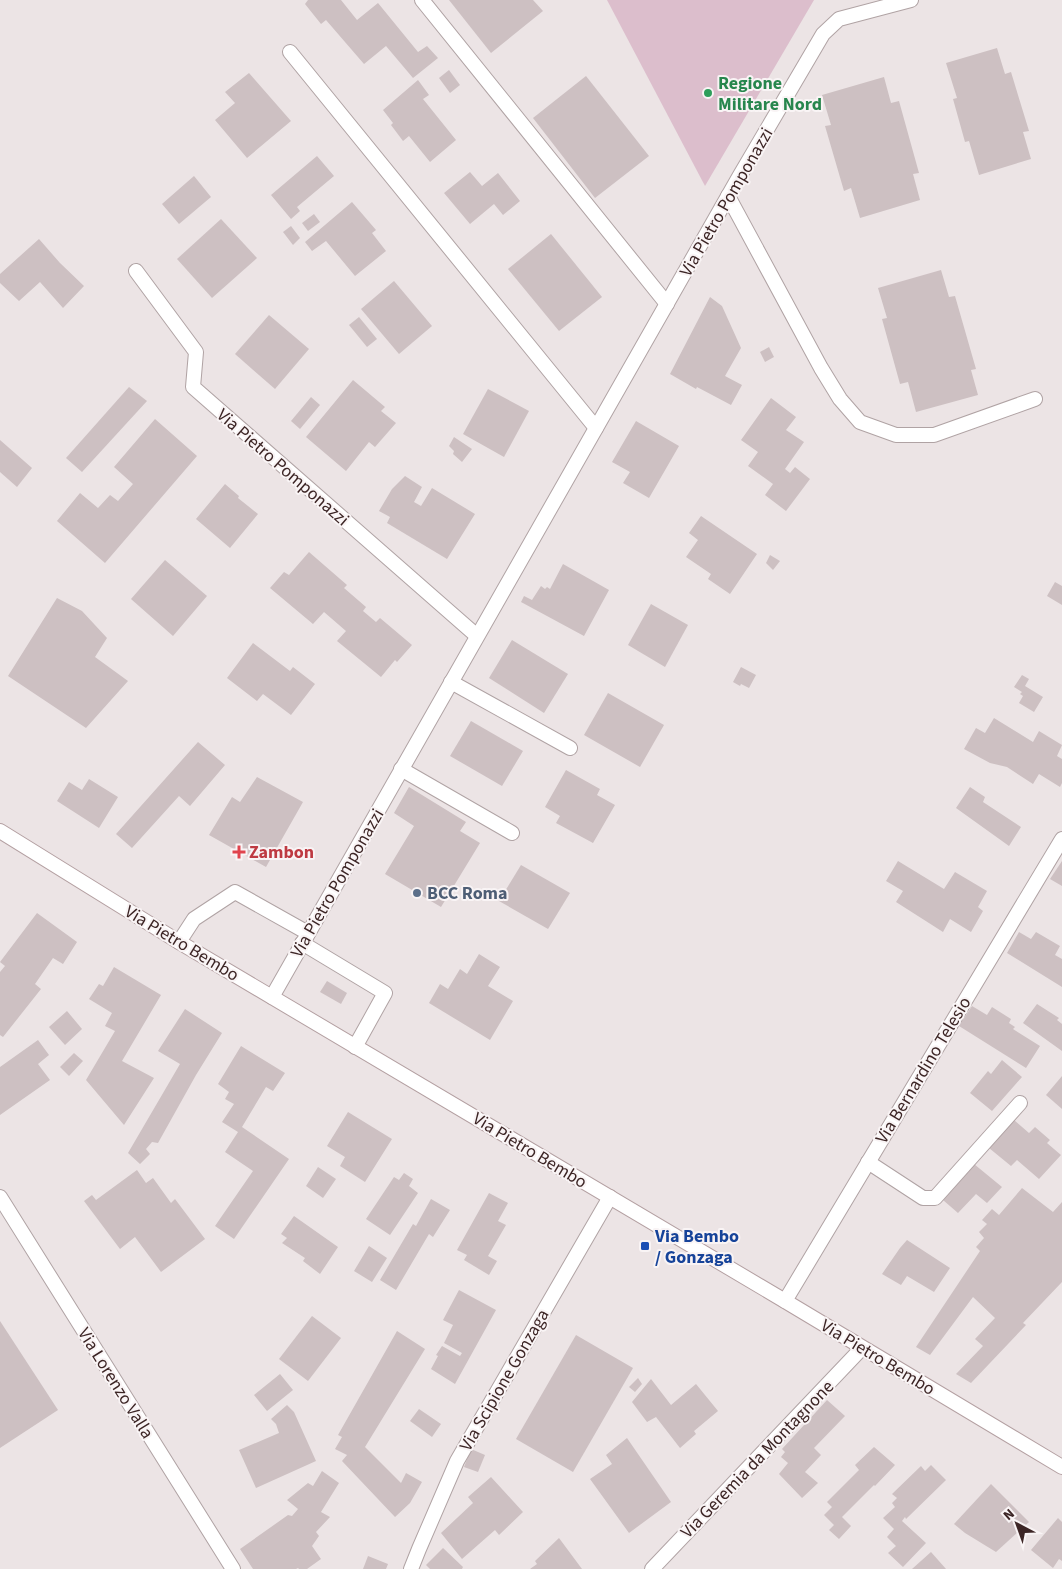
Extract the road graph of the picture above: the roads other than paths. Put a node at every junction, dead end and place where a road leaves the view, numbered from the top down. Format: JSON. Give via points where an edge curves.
{"nodes":[{"id":1,"x":422,"y":0,"type":"edge"},
{"id":2,"x":911,"y":0,"type":"edge"},
{"id":3,"x":290,"y":52,"type":"dead end"},
{"id":4,"x":728,"y":196,"type":"junction"},
{"id":5,"x":136,"y":271,"type":"dead end"},
{"id":6,"x":667,"y":304,"type":"junction"},
{"id":7,"x":1035,"y":399,"type":"dead end"},
{"id":8,"x":596,"y":428,"type":"junction"},
{"id":9,"x":477,"y":636,"type":"junction"},
{"id":10,"x":451,"y":682,"type":"junction"},
{"id":11,"x":570,"y":748,"type":"dead end"},
{"id":12,"x":401,"y":769,"type":"junction"},
{"id":13,"x":0,"y":831,"type":"edge"},
{"id":14,"x":512,"y":833,"type":"dead end"},
{"id":15,"x":1062,"y":839,"type":"edge"},
{"id":16,"x":305,"y":938,"type":"junction"},
{"id":17,"x":179,"y":942,"type":"junction"},
{"id":18,"x":272,"y":997,"type":"junction"},
{"id":19,"x":355,"y":1047,"type":"junction"},
{"id":20,"x":1020,"y":1103,"type":"dead end"},
{"id":21,"x":868,"y":1162,"type":"junction"},
{"id":22,"x":0,"y":1197,"type":"edge"},
{"id":23,"x":610,"y":1197,"type":"junction"},
{"id":24,"x":785,"y":1301,"type":"junction"},
{"id":25,"x":862,"y":1348,"type":"junction"},
{"id":26,"x":1062,"y":1467,"type":"edge"},
{"id":27,"x":233,"y":1569,"type":"edge"},
{"id":28,"x":411,"y":1569,"type":"edge"},
{"id":29,"x":652,"y":1569,"type":"edge"}],
"edges":[{"from":1,"to":6,"type":"street"},
{"from":2,"to":4,"type":"street","name":"Via Pietro Pomponazzi","via":[[839,19],[823,34]]},
{"from":3,"to":8,"type":"street"},
{"from":4,"to":6,"type":"street","name":"Via Pietro Pomponazzi"},
{"from":4,"to":7,"type":"street","via":[[821,368],[840,399],[860,422],[896,435],[934,435]]},
{"from":5,"to":9,"type":"street","name":"Via Pietro Pomponazzi","via":[[196,352],[192,387]]},
{"from":6,"to":8,"type":"street","name":"Via Pietro Pomponazzi"},
{"from":8,"to":9,"type":"street","name":"Via Pietro Pomponazzi"},
{"from":9,"to":10,"type":"street","name":"Via Pietro Pomponazzi"},
{"from":10,"to":11,"type":"street"},
{"from":10,"to":12,"type":"street","name":"Via Pietro Pomponazzi"},
{"from":12,"to":14,"type":"street"},
{"from":12,"to":16,"type":"street","name":"Via Pietro Pomponazzi"},
{"from":13,"to":17,"type":"street","name":"Via Pietro Bembo"},
{"from":15,"to":21,"type":"street","name":"Via Bernardino Telesio"},
{"from":16,"to":17,"type":"street","via":[[235,892],[194,919]]},
{"from":16,"to":18,"type":"street","name":"Via Pietro Pomponazzi"},
{"from":16,"to":19,"type":"street","via":[[385,993]]},
{"from":17,"to":18,"type":"street","name":"Via Pietro Bembo"},
{"from":18,"to":19,"type":"street","name":"Via Pietro Bembo"},
{"from":19,"to":23,"type":"street","name":"Via Pietro Bembo"},
{"from":20,"to":21,"type":"street","via":[[935,1198],[923,1198]]},
{"from":21,"to":24,"type":"street","name":"Via Bernardino Telesio"},
{"from":22,"to":27,"type":"street","name":"Via Lorenzo Valla"},
{"from":23,"to":24,"type":"street","name":"Via Pietro Bembo"},
{"from":23,"to":28,"type":"street","name":"Via Scipione Gonzaga","via":[[457,1461]]},
{"from":24,"to":25,"type":"street","name":"Via Pietro Bembo"},
{"from":25,"to":26,"type":"street","name":"Via Pietro Bembo"},
{"from":25,"to":29,"type":"street","name":"Via Geremia da Montagnone"}]}
